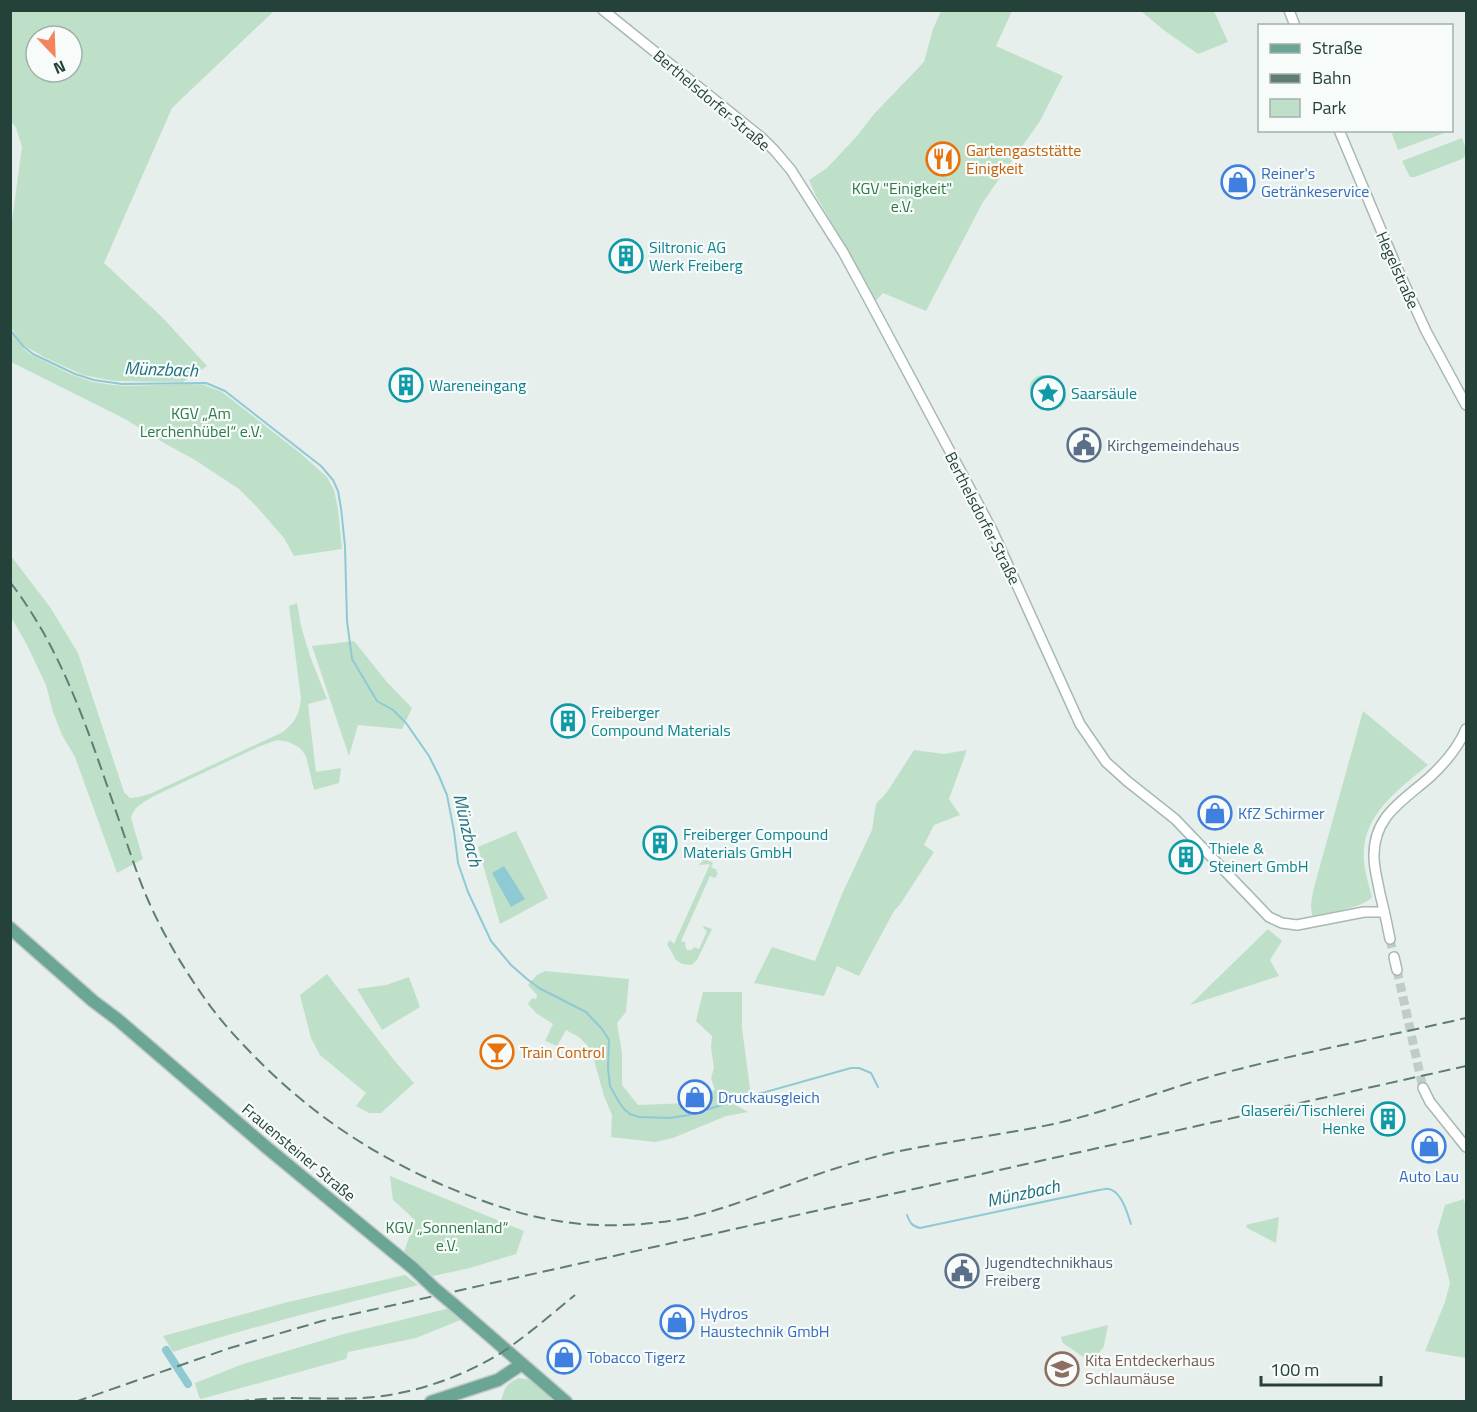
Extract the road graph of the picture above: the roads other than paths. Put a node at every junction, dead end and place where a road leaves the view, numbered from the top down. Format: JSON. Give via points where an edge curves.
{"nodes":[{"id":1,"x":603,"y":10,"type":"edge"},
{"id":2,"x":1340,"y":132,"type":"edge"},
{"id":3,"x":1467,"y":405,"type":"edge"},
{"id":4,"x":1467,"y":729,"type":"edge"},
{"id":5,"x":1384,"y":912,"type":"junction"},
{"id":6,"x":10,"y":928,"type":"edge"},
{"id":7,"x":1390,"y":939,"type":"tunnel mouth"},
{"id":8,"x":1394,"y":957,"type":"tunnel mouth"},
{"id":9,"x":1397,"y":970,"type":"tunnel mouth"},
{"id":10,"x":1423,"y":1088,"type":"tunnel mouth"},
{"id":11,"x":1467,"y":1147,"type":"edge"},
{"id":12,"x":522,"y":1364,"type":"junction"},
{"id":13,"x":431,"y":1401,"type":"edge"},
{"id":14,"x":566,"y":1401,"type":"edge"}],
"edges":[{"from":1,"to":5,"type":"street","name":"Berthelsdorfer Straße","via":[[762,138],[791,170],[854,271],[987,520],[1080,724],[1106,762],[1175,819],[1269,917],[1297,925]]},
{"from":2,"to":3,"type":"street","name":"Hegelstraße","via":[[1426,331]]},
{"from":4,"to":5,"type":"street","via":[[1451,756],[1383,821],[1374,858]]},
{"from":5,"to":7,"type":"street"},
{"from":6,"to":12,"type":"main road","name":"Frauensteiner Straße","bridge":true},
{"from":8,"to":9,"type":"street"},
{"from":10,"to":11,"type":"street"},
{"from":12,"to":13,"type":"main road","via":[[498,1380]]},
{"from":12,"to":14,"type":"main road","name":"Frauensteiner Straße"}]}
